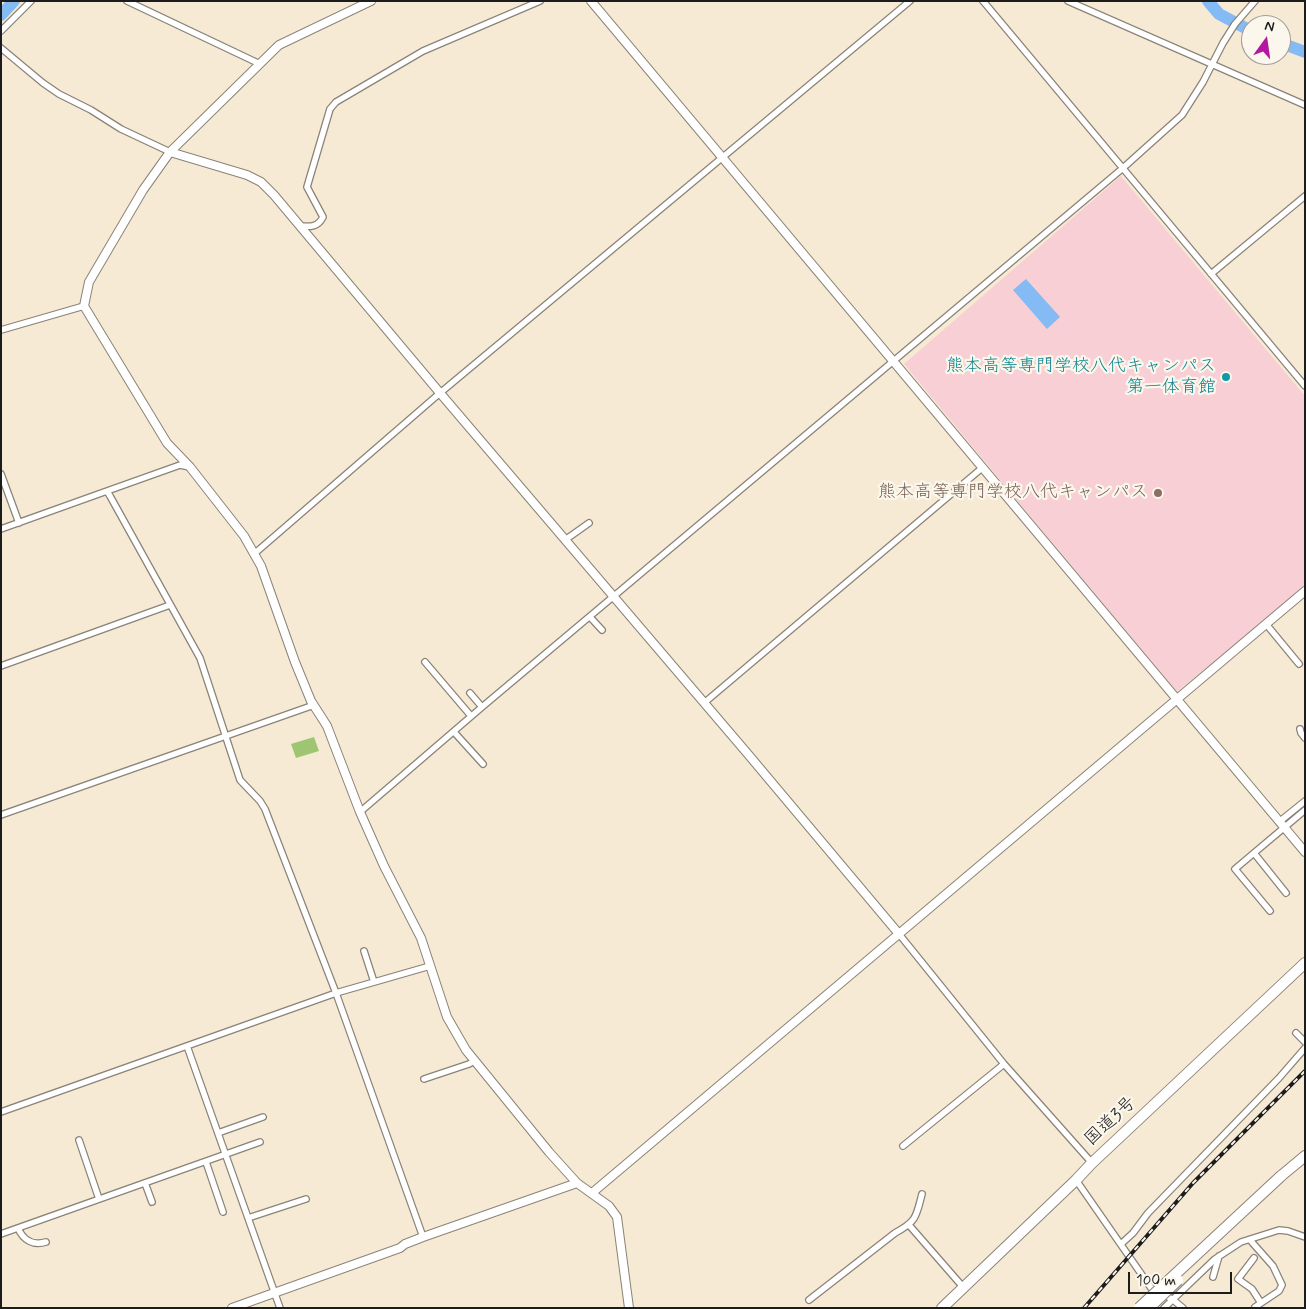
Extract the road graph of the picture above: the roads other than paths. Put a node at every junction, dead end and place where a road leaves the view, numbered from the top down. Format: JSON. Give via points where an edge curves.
{"nodes":[{"id":1,"x":31,"y":1,"type":"edge"},
{"id":2,"x":127,"y":1,"type":"edge"},
{"id":3,"x":371,"y":1,"type":"edge"},
{"id":4,"x":540,"y":1,"type":"edge"},
{"id":5,"x":591,"y":1,"type":"edge"},
{"id":6,"x":910,"y":1,"type":"edge"},
{"id":7,"x":983,"y":1,"type":"edge"},
{"id":8,"x":1068,"y":1,"type":"edge"},
{"id":9,"x":1255,"y":1,"type":"edge"},
{"id":10,"x":1,"y":31,"type":"edge"},
{"id":11,"x":1,"y":48,"type":"edge"},
{"id":12,"x":260,"y":64,"type":"junction"},
{"id":13,"x":1212,"y":64,"type":"junction"},
{"id":14,"x":1305,"y":105,"type":"edge"},
{"id":15,"x":170,"y":152,"type":"junction"},
{"id":16,"x":723,"y":158,"type":"junction"},
{"id":17,"x":1123,"y":168,"type":"junction"},
{"id":18,"x":1305,"y":196,"type":"edge"},
{"id":19,"x":300,"y":226,"type":"junction"},
{"id":20,"x":1211,"y":274,"type":"junction"},
{"id":21,"x":84,"y":306,"type":"junction"},
{"id":22,"x":1,"y":330,"type":"edge"},
{"id":23,"x":892,"y":361,"type":"junction"},
{"id":24,"x":1305,"y":386,"type":"edge"},
{"id":25,"x":440,"y":393,"type":"junction"},
{"id":26,"x":190,"y":467,"type":"junction"},
{"id":27,"x":982,"y":468,"type":"junction"},
{"id":28,"x":1,"y":474,"type":"edge"},
{"id":29,"x":107,"y":491,"type":"junction"},
{"id":30,"x":19,"y":523,"type":"junction"},
{"id":31,"x":589,"y":523,"type":"dead end"},
{"id":32,"x":1,"y":529,"type":"edge"},
{"id":33,"x":565,"y":540,"type":"junction"},
{"id":34,"x":254,"y":554,"type":"junction"},
{"id":35,"x":1305,"y":591,"type":"edge"},
{"id":36,"x":613,"y":596,"type":"junction"},
{"id":37,"x":170,"y":605,"type":"junction"},
{"id":38,"x":590,"y":616,"type":"junction"},
{"id":39,"x":1266,"y":624,"type":"junction"},
{"id":40,"x":602,"y":630,"type":"dead end"},
{"id":41,"x":425,"y":662,"type":"dead end"},
{"id":42,"x":1299,"y":664,"type":"dead end"},
{"id":43,"x":1,"y":666,"type":"edge"},
{"id":44,"x":470,"y":694,"type":"dead end"},
{"id":45,"x":1178,"y":700,"type":"junction"},
{"id":46,"x":704,"y":702,"type":"junction"},
{"id":47,"x":314,"y":704,"type":"junction"},
{"id":48,"x":482,"y":707,"type":"junction"},
{"id":49,"x":471,"y":716,"type":"junction"},
{"id":50,"x":1300,"y":729,"type":"dead end"},
{"id":51,"x":454,"y":732,"type":"junction"},
{"id":52,"x":225,"y":735,"type":"junction"},
{"id":53,"x":1305,"y":738,"type":"edge"},
{"id":54,"x":483,"y":764,"type":"dead end"},
{"id":55,"x":1305,"y":800,"type":"edge"},
{"id":56,"x":1305,"y":810,"type":"edge"},
{"id":57,"x":360,"y":812,"type":"junction"},
{"id":58,"x":1,"y":815,"type":"edge"},
{"id":59,"x":1282,"y":825,"type":"junction"},
{"id":60,"x":1305,"y":852,"type":"edge"},
{"id":61,"x":1254,"y":853,"type":"junction"},
{"id":62,"x":1286,"y":893,"type":"dead end"},
{"id":63,"x":1270,"y":911,"type":"dead end"},
{"id":64,"x":899,"y":934,"type":"junction"},
{"id":65,"x":364,"y":951,"type":"dead end"},
{"id":66,"x":1305,"y":963,"type":"edge"},
{"id":67,"x":430,"y":966,"type":"junction"},
{"id":68,"x":374,"y":982,"type":"junction"},
{"id":69,"x":336,"y":993,"type":"junction"},
{"id":70,"x":1296,"y":1033,"type":"dead end"},
{"id":71,"x":1305,"y":1042,"type":"edge"},
{"id":72,"x":187,"y":1046,"type":"junction"},
{"id":73,"x":1305,"y":1048,"type":"edge"},
{"id":74,"x":474,"y":1061,"type":"junction"},
{"id":75,"x":1004,"y":1064,"type":"junction"},
{"id":76,"x":424,"y":1079,"type":"dead end"},
{"id":77,"x":1,"y":1112,"type":"edge"},
{"id":78,"x":263,"y":1117,"type":"dead end"},
{"id":79,"x":218,"y":1133,"type":"junction"},
{"id":80,"x":79,"y":1140,"type":"dead end"},
{"id":81,"x":260,"y":1142,"type":"dead end"},
{"id":82,"x":903,"y":1146,"type":"dead end"},
{"id":83,"x":225,"y":1154,"type":"junction"},
{"id":84,"x":1305,"y":1156,"type":"edge"},
{"id":85,"x":206,"y":1162,"type":"junction"},
{"id":86,"x":1305,"y":1162,"type":"edge"},
{"id":87,"x":1092,"y":1163,"type":"junction"},
{"id":88,"x":1283,"y":1178,"type":"junction"},
{"id":89,"x":1076,"y":1180,"type":"junction"},
{"id":90,"x":145,"y":1183,"type":"junction"},
{"id":91,"x":577,"y":1183,"type":"junction"},
{"id":92,"x":592,"y":1193,"type":"junction"},
{"id":93,"x":922,"y":1194,"type":"dead end"},
{"id":94,"x":99,"y":1199,"type":"junction"},
{"id":95,"x":306,"y":1199,"type":"dead end"},
{"id":96,"x":152,"y":1202,"type":"dead end"},
{"id":97,"x":223,"y":1212,"type":"dead end"},
{"id":98,"x":248,"y":1218,"type":"junction"},
{"id":99,"x":909,"y":1225,"type":"junction"},
{"id":100,"x":18,"y":1228,"type":"junction"},
{"id":101,"x":1,"y":1234,"type":"edge"},
{"id":102,"x":423,"y":1237,"type":"junction"},
{"id":103,"x":1305,"y":1238,"type":"edge"},
{"id":104,"x":1250,"y":1240,"type":"junction"},
{"id":105,"x":46,"y":1242,"type":"dead end"},
{"id":106,"x":1121,"y":1244,"type":"junction"},
{"id":107,"x":1219,"y":1256,"type":"junction"},
{"id":108,"x":1254,"y":1258,"type":"dead end"},
{"id":109,"x":1213,"y":1277,"type":"dead end"},
{"id":110,"x":963,"y":1287,"type":"junction"},
{"id":111,"x":275,"y":1293,"type":"junction"},
{"id":112,"x":1172,"y":1299,"type":"junction"},
{"id":113,"x":809,"y":1300,"type":"dead end"},
{"id":114,"x":1257,"y":1306,"type":"edge"},
{"id":115,"x":232,"y":1308,"type":"edge"},
{"id":116,"x":280,"y":1308,"type":"edge"},
{"id":117,"x":629,"y":1308,"type":"edge"},
{"id":118,"x":942,"y":1308,"type":"edge"},
{"id":119,"x":1139,"y":1308,"type":"edge"},
{"id":120,"x":1149,"y":1308,"type":"edge"},
{"id":121,"x":1164,"y":1308,"type":"edge"},
{"id":122,"x":1183,"y":1308,"type":"edge"}],
"edges":[{"from":1,"to":10,"type":"street"},
{"from":2,"to":12,"type":"street"},
{"from":3,"to":12,"type":"street","via":[[277,47]]},
{"from":4,"to":19,"type":"street","via":[[423,51],[336,102],[330,108],[307,187],[323,217],[320,224]]},
{"from":5,"to":16,"type":"street"},
{"from":6,"to":16,"type":"street"},
{"from":7,"to":17,"type":"street"},
{"from":8,"to":13,"type":"street"},
{"from":9,"to":13,"type":"street","via":[[1223,43]]},
{"from":11,"to":15,"type":"street","via":[[59,94]]},
{"from":12,"to":15,"type":"street"},
{"from":13,"to":14,"type":"street"},
{"from":13,"to":17,"type":"street","via":[[1182,115]]},
{"from":15,"to":19,"type":"street","via":[[261,182]]},
{"from":15,"to":21,"type":"street","via":[[143,190],[88,282]]},
{"from":16,"to":23,"type":"street"},
{"from":16,"to":25,"type":"street"},
{"from":17,"to":20,"type":"street"},
{"from":17,"to":23,"type":"street"},
{"from":18,"to":20,"type":"street"},
{"from":19,"to":25,"type":"street"},
{"from":20,"to":24,"type":"street"},
{"from":21,"to":22,"type":"street"},
{"from":21,"to":26,"type":"street","via":[[167,443]]},
{"from":23,"to":27,"type":"street"},
{"from":23,"to":36,"type":"street"},
{"from":25,"to":33,"type":"street"},
{"from":25,"to":34,"type":"street"},
{"from":26,"to":29,"type":"street","via":[[180,465]]},
{"from":26,"to":34,"type":"street","via":[[244,536]]},
{"from":27,"to":45,"type":"street"},
{"from":27,"to":46,"type":"street"},
{"from":28,"to":30,"type":"street"},
{"from":29,"to":30,"type":"street"},
{"from":29,"to":37,"type":"street"},
{"from":30,"to":32,"type":"street"},
{"from":31,"to":33,"type":"street"},
{"from":33,"to":36,"type":"street"},
{"from":34,"to":47,"type":"street"},
{"from":35,"to":39,"type":"street"},
{"from":36,"to":38,"type":"street"},
{"from":36,"to":46,"type":"street"},
{"from":37,"to":43,"type":"street"},
{"from":37,"to":52,"type":"street","via":[[200,658]]},
{"from":38,"to":40,"type":"street"},
{"from":38,"to":48,"type":"street"},
{"from":39,"to":42,"type":"street"},
{"from":39,"to":45,"type":"street"},
{"from":41,"to":49,"type":"street"},
{"from":44,"to":48,"type":"street"},
{"from":45,"to":59,"type":"street"},
{"from":45,"to":64,"type":"street"},
{"from":46,"to":64,"type":"street"},
{"from":47,"to":52,"type":"street"},
{"from":47,"to":57,"type":"street","via":[[327,726]]},
{"from":48,"to":49,"type":"street"},
{"from":49,"to":51,"type":"street"},
{"from":50,"to":53,"type":"street"},
{"from":51,"to":54,"type":"street"},
{"from":51,"to":57,"type":"street"},
{"from":52,"to":58,"type":"street"},
{"from":52,"to":69,"type":"street","via":[[240,780],[265,809]]},
{"from":55,"to":59,"type":"street"},
{"from":56,"to":59,"type":"street"},
{"from":57,"to":67,"type":"street","via":[[421,938]]},
{"from":59,"to":60,"type":"street"},
{"from":59,"to":61,"type":"street"},
{"from":61,"to":62,"type":"street"},
{"from":61,"to":63,"type":"street","via":[[1235,869]]},
{"from":64,"to":75,"type":"street"},
{"from":64,"to":92,"type":"street"},
{"from":65,"to":68,"type":"street"},
{"from":66,"to":87,"type":"highway","name":"国道3号"},
{"from":67,"to":68,"type":"street"},
{"from":67,"to":74,"type":"street","via":[[447,1017]]},
{"from":68,"to":69,"type":"street"},
{"from":69,"to":72,"type":"street"},
{"from":69,"to":102,"type":"street"},
{"from":70,"to":71,"type":"street"},
{"from":72,"to":77,"type":"street"},
{"from":72,"to":79,"type":"street"},
{"from":73,"to":106,"type":"street"},
{"from":74,"to":76,"type":"street"},
{"from":74,"to":91,"type":"street"},
{"from":75,"to":82,"type":"street"},
{"from":75,"to":87,"type":"street"},
{"from":78,"to":79,"type":"street"},
{"from":79,"to":83,"type":"street"},
{"from":80,"to":94,"type":"street"},
{"from":81,"to":83,"type":"street"},
{"from":83,"to":85,"type":"street"},
{"from":83,"to":98,"type":"street"},
{"from":84,"to":88,"type":"highway"},
{"from":85,"to":90,"type":"street"},
{"from":85,"to":97,"type":"street"},
{"from":86,"to":88,"type":"highway"},
{"from":87,"to":89,"type":"highway","name":"国道3号"},
{"from":88,"to":119,"type":"highway","bridge":true},
{"from":88,"to":120,"type":"highway","bridge":true},
{"from":89,"to":106,"type":"street"},
{"from":89,"to":110,"type":"highway","name":"国道3号"},
{"from":90,"to":94,"type":"street"},
{"from":90,"to":96,"type":"street"},
{"from":91,"to":92,"type":"street"},
{"from":91,"to":102,"type":"street"},
{"from":92,"to":117,"type":"street","via":[[609,1206],[617,1218]]},
{"from":93,"to":99,"type":"street","via":[[917,1216]]},
{"from":94,"to":100,"type":"street"},
{"from":95,"to":98,"type":"street"},
{"from":98,"to":111,"type":"street"},
{"from":99,"to":110,"type":"street"},
{"from":99,"to":113,"type":"street"},
{"from":100,"to":101,"type":"street"},
{"from":100,"to":105,"type":"street","via":[[21,1236],[33,1243]]},
{"from":102,"to":111,"type":"street"},
{"from":103,"to":104,"type":"street","via":[[1288,1230],[1279,1230]]},
{"from":104,"to":107,"type":"street","via":[[1235,1242]]},
{"from":104,"to":114,"type":"street","via":[[1273,1266],[1282,1285],[1279,1291]]},
{"from":106,"to":112,"type":"street","via":[[1151,1288]]},
{"from":107,"to":109,"type":"street"},
{"from":107,"to":112,"type":"street"},
{"from":108,"to":114,"type":"street","via":[[1238,1279],[1252,1289]]},
{"from":110,"to":118,"type":"highway","name":"国道3号"},
{"from":111,"to":115,"type":"street"},
{"from":111,"to":116,"type":"street"},
{"from":112,"to":121,"type":"street"},
{"from":112,"to":122,"type":"street"}]}
